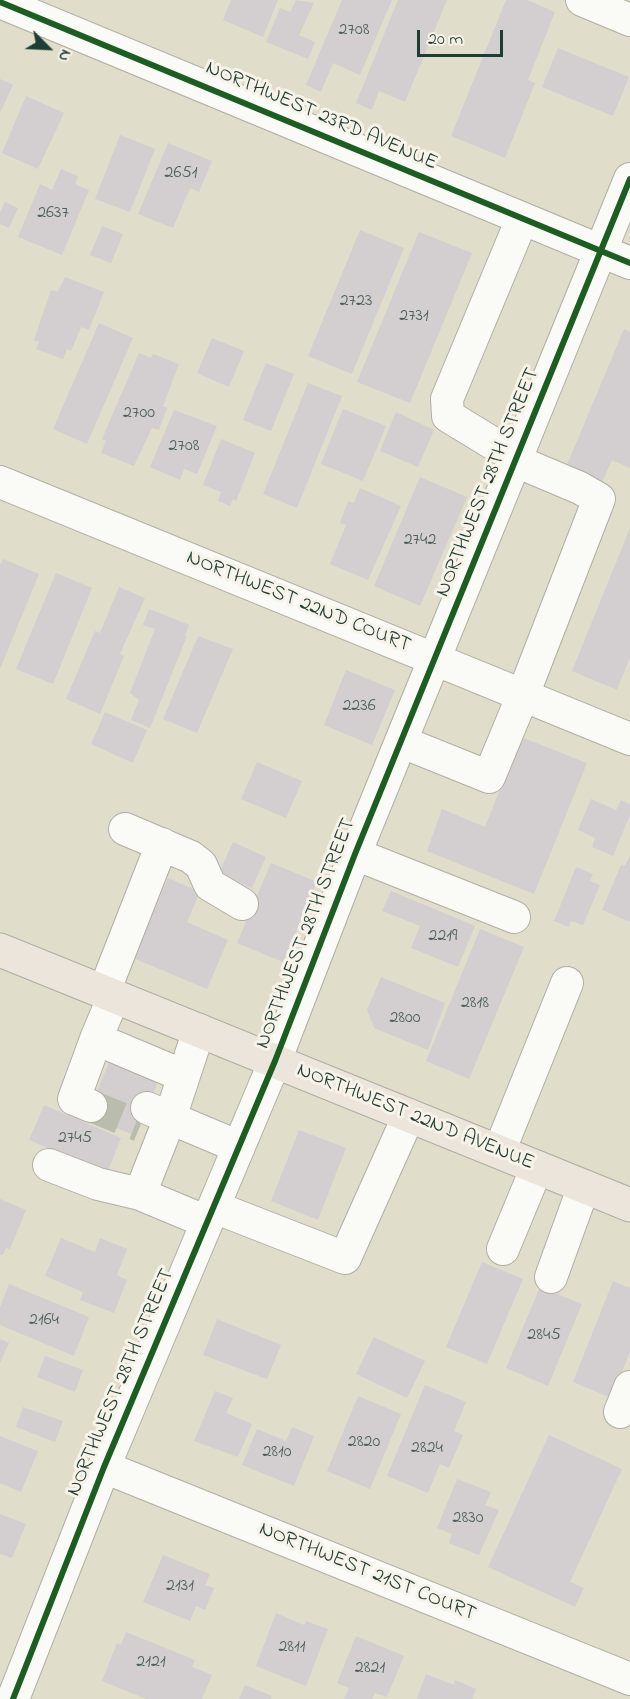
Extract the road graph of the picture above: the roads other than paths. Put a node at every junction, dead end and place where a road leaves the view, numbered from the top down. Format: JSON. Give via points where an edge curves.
{"nodes":[{"id":1,"x":582,"y":0,"type":"edge"},
{"id":2,"x":0,"y":2,"type":"edge"},
{"id":3,"x":630,"y":20,"type":"edge"},
{"id":4,"x":630,"y":179,"type":"edge"},
{"id":5,"x":522,"y":219,"type":"junction"},
{"id":6,"x":600,"y":251,"type":"junction"},
{"id":7,"x":630,"y":263,"type":"edge"},
{"id":8,"x":517,"y":459,"type":"junction"},
{"id":9,"x":0,"y":482,"type":"edge"},
{"id":10,"x":436,"y":660,"type":"junction"},
{"id":11,"x":523,"y":695,"type":"junction"},
{"id":12,"x":630,"y":739,"type":"edge"},
{"id":13,"x":402,"y":741,"type":"junction"},
{"id":14,"x":125,"y":829,"type":"dead end"},
{"id":15,"x":162,"y":844,"type":"junction"},
{"id":16,"x":355,"y":854,"type":"junction"},
{"id":17,"x":242,"y":904,"type":"dead end"},
{"id":18,"x":514,"y":917,"type":"dead end"},
{"id":19,"x":0,"y":950,"type":"edge"},
{"id":20,"x":567,"y":983,"type":"dead end"},
{"id":21,"x":109,"y":994,"type":"junction"},
{"id":22,"x":199,"y":1030,"type":"junction"},
{"id":23,"x":96,"y":1039,"type":"junction"},
{"id":24,"x":275,"y":1061,"type":"junction"},
{"id":25,"x":184,"y":1076,"type":"junction"},
{"id":26,"x":91,"y":1091,"type":"dead end"},
{"id":27,"x":409,"y":1115,"type":"junction"},
{"id":28,"x":155,"y":1122,"type":"junction"},
{"id":29,"x":239,"y":1147,"type":"junction"},
{"id":30,"x":499,"y":1152,"type":"junction"},
{"id":31,"x":49,"y":1165,"type":"dead end"},
{"id":32,"x":537,"y":1167,"type":"junction"},
{"id":33,"x":584,"y":1186,"type":"junction"},
{"id":34,"x":140,"y":1194,"type":"junction"},
{"id":35,"x":630,"y":1205,"type":"edge"},
{"id":36,"x":211,"y":1215,"type":"junction"},
{"id":37,"x":503,"y":1249,"type":"dead end"},
{"id":38,"x":552,"y":1277,"type":"dead end"},
{"id":39,"x":104,"y":1467,"type":"junction"},
{"id":40,"x":630,"y":1679,"type":"edge"},
{"id":41,"x":13,"y":1699,"type":"edge"}],
"edges":[{"from":1,"to":3,"type":"street"},
{"from":2,"to":5,"type":"street","name":"NORTHWEST 23RD AVENUE"},
{"from":4,"to":6,"type":"street","name":"NORTHWEST 28TH STREET"},
{"from":5,"to":6,"type":"street","name":"NORTHWEST 23RD AVENUE"},
{"from":5,"to":8,"type":"street","via":[[447,399],[448,416]]},
{"from":6,"to":7,"type":"street","name":"NORTHWEST 23RD AVENUE"},
{"from":6,"to":8,"type":"street","name":"NORTHWEST 28TH STREET"},
{"from":8,"to":10,"type":"street","name":"NORTHWEST 28TH STREET"},
{"from":8,"to":11,"type":"street","via":[[599,499]]},
{"from":9,"to":10,"type":"street","name":"NORTHWEST 22ND COURT"},
{"from":10,"to":11,"type":"street","name":"NORTHWEST 22ND COURT"},
{"from":10,"to":13,"type":"street","name":"NORTHWEST 28TH STREET"},
{"from":11,"to":12,"type":"street","name":"NORTHWEST 22ND COURT"},
{"from":11,"to":13,"type":"street","via":[[489,777]]},
{"from":13,"to":16,"type":"street","name":"NORTHWEST 28TH STREET"},
{"from":14,"to":15,"type":"street"},
{"from":15,"to":17,"type":"street","via":[[191,857],[201,865],[210,885]]},
{"from":15,"to":21,"type":"street"},
{"from":16,"to":18,"type":"street"},
{"from":16,"to":24,"type":"street","name":"NORTHWEST 28TH STREET"},
{"from":19,"to":21,"type":"main road","name":"NORTHWEST 22ND AVENUE"},
{"from":20,"to":30,"type":"street"},
{"from":21,"to":22,"type":"main road","name":"NORTHWEST 22ND AVENUE"},
{"from":21,"to":23,"type":"street"},
{"from":22,"to":24,"type":"main road","name":"NORTHWEST 22ND AVENUE"},
{"from":22,"to":25,"type":"street"},
{"from":23,"to":25,"type":"street"},
{"from":23,"to":26,"type":"street"},
{"from":24,"to":27,"type":"main road","name":"NORTHWEST 22ND AVENUE"},
{"from":24,"to":29,"type":"street","name":"NORTHWEST 28TH STREET"},
{"from":25,"to":28,"type":"street"},
{"from":27,"to":30,"type":"main road","name":"NORTHWEST 22ND AVENUE"},
{"from":27,"to":36,"type":"street","via":[[345,1258]]},
{"from":28,"to":29,"type":"street"},
{"from":28,"to":34,"type":"street"},
{"from":29,"to":36,"type":"street","name":"NORTHWEST 28TH STREET"},
{"from":30,"to":32,"type":"main road","name":"NORTHWEST 22ND AVENUE"},
{"from":31,"to":34,"type":"street","via":[[98,1184]]},
{"from":32,"to":33,"type":"main road","name":"NORTHWEST 22ND AVENUE"},
{"from":32,"to":37,"type":"street"},
{"from":33,"to":35,"type":"main road","name":"NORTHWEST 22ND AVENUE"},
{"from":33,"to":38,"type":"street"},
{"from":34,"to":36,"type":"street"},
{"from":36,"to":39,"type":"street","name":"NORTHWEST 28TH STREET"},
{"from":39,"to":40,"type":"street","name":"NORTHWEST 21ST COURT"},
{"from":39,"to":41,"type":"street","name":"NORTHWEST 28TH STREET"}]}
